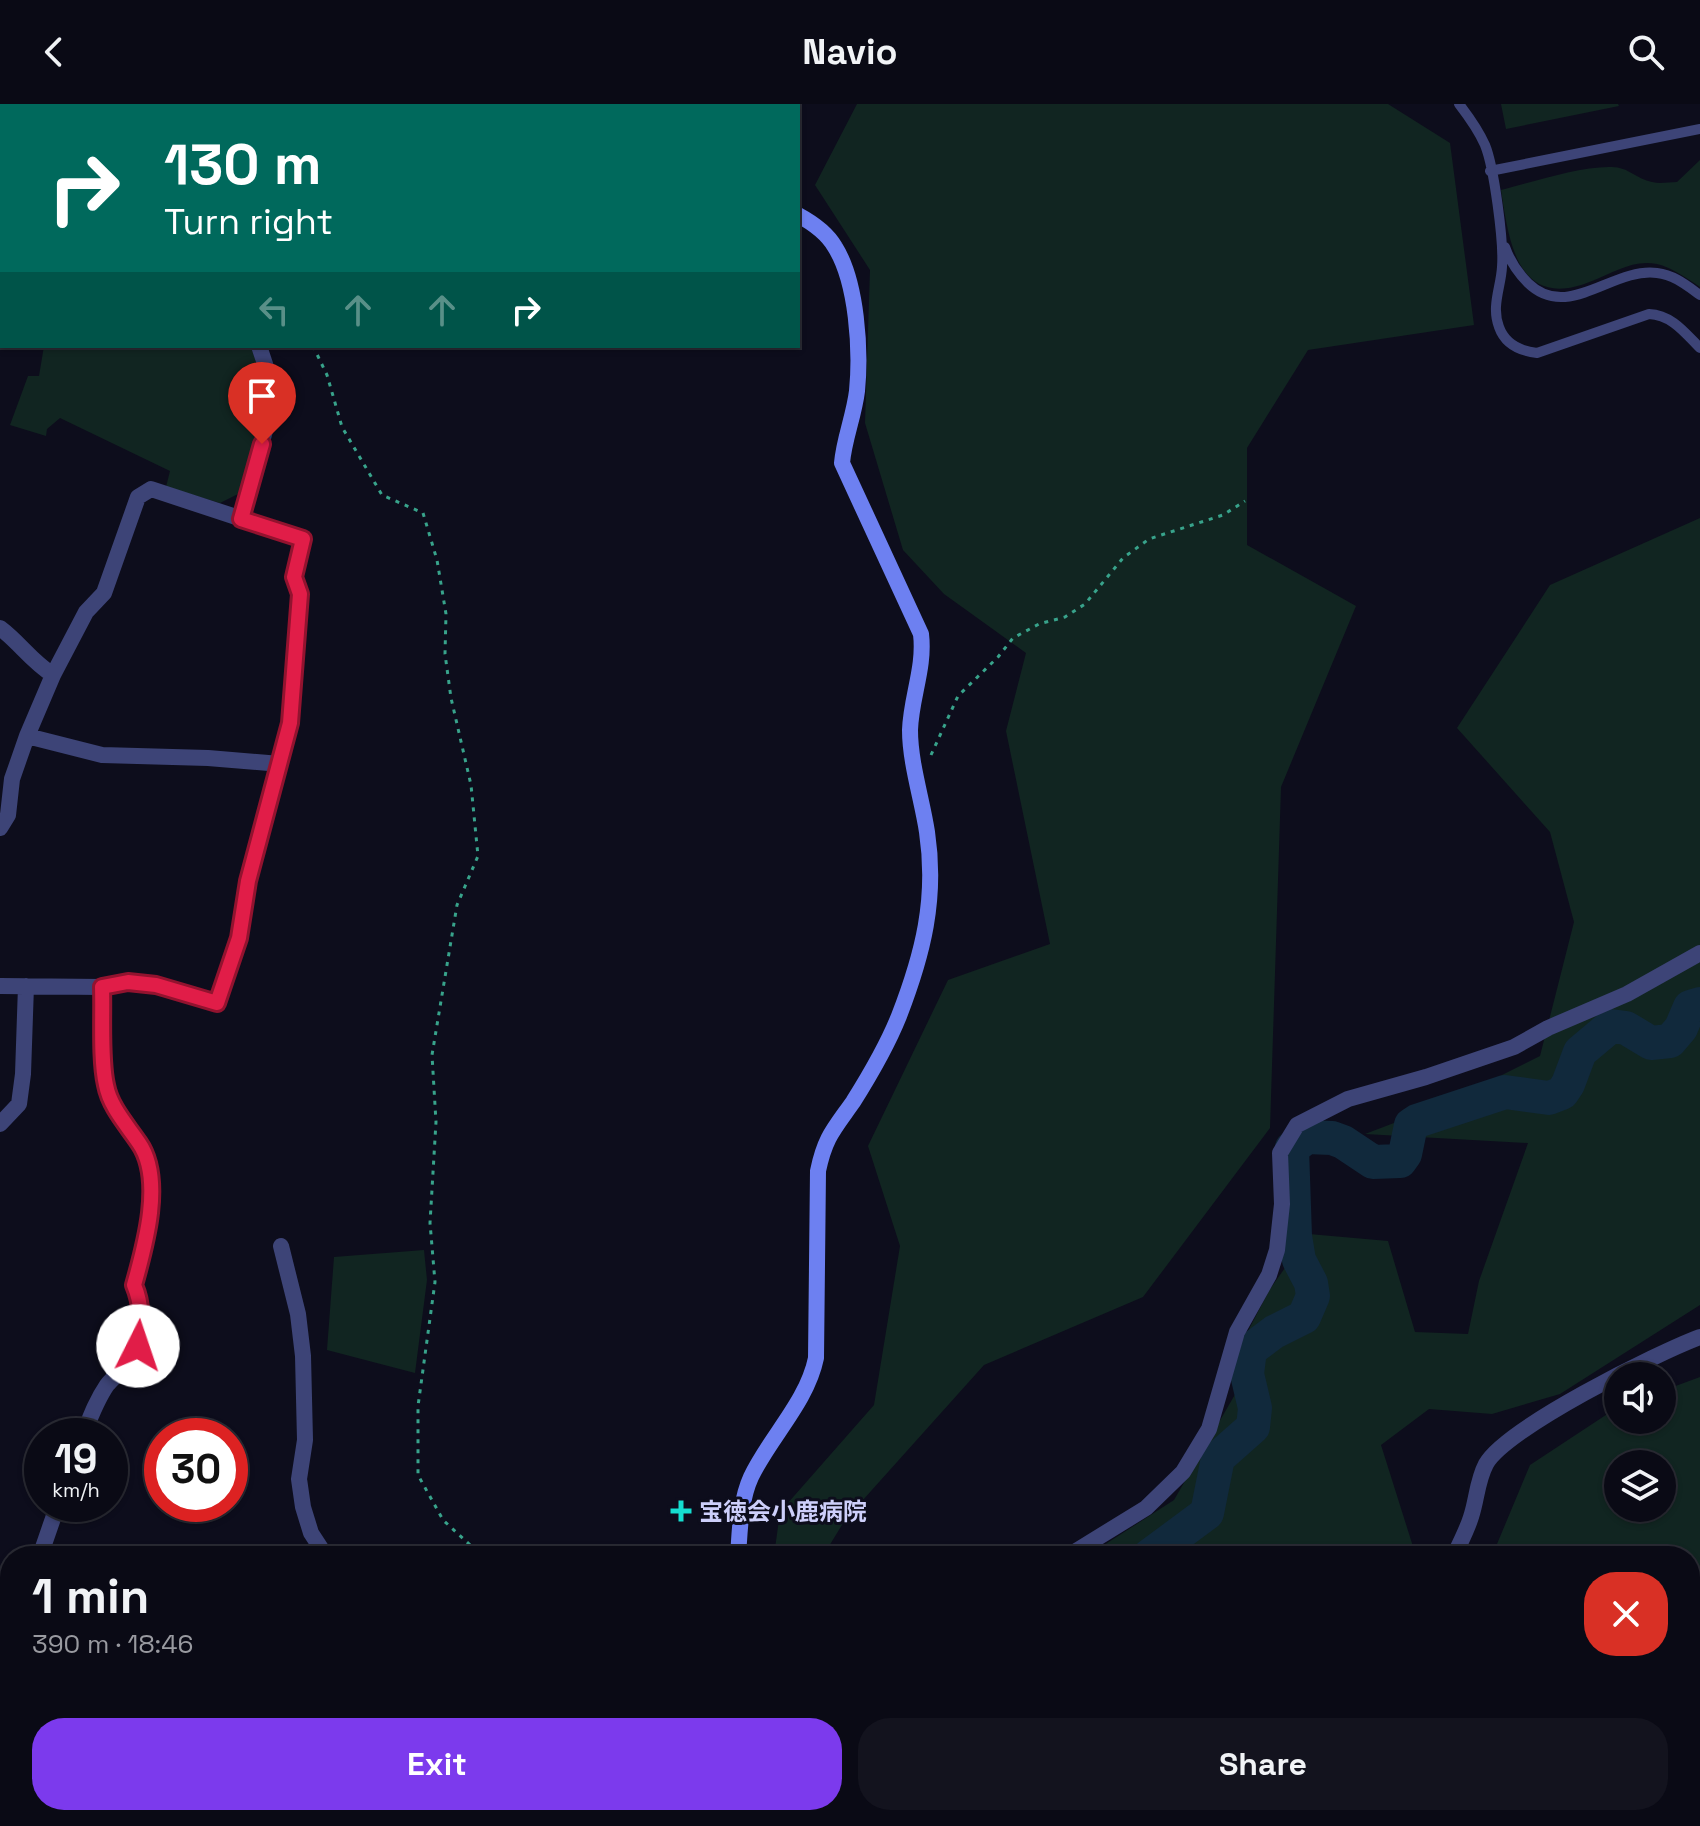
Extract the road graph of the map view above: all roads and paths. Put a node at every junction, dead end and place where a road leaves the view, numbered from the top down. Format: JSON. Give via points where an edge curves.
{"nodes":[{"id":1,"x":1459,"y":104,"type":"edge"},
{"id":2,"x":1700,"y":129,"type":"edge"},
{"id":3,"x":1490,"y":171,"type":"junction"},
{"id":4,"x":800,"y":216,"type":"edge"},
{"id":5,"x":1502,"y":241,"type":"junction"},
{"id":6,"x":1700,"y":295,"type":"edge"},
{"id":7,"x":260,"y":348,"type":"edge"},
{"id":8,"x":314,"y":348,"type":"edge"},
{"id":9,"x":1700,"y":348,"type":"edge"},
{"id":10,"x":1245,"y":501,"type":"dead end"},
{"id":11,"x":241,"y":519,"type":"junction"},
{"id":12,"x":0,"y":628,"type":"edge"},
{"id":13,"x":53,"y":675,"type":"junction"},
{"id":14,"x":27,"y":736,"type":"junction"},
{"id":15,"x":280,"y":764,"type":"junction"},
{"id":16,"x":917,"y":772,"type":"junction"},
{"id":17,"x":0,"y":828,"type":"edge"},
{"id":18,"x":1700,"y":953,"type":"edge"},
{"id":19,"x":0,"y":986,"type":"edge"},
{"id":20,"x":26,"y":986,"type":"junction"},
{"id":21,"x":102,"y":987,"type":"junction"},
{"id":22,"x":0,"y":1124,"type":"edge"},
{"id":23,"x":281,"y":1246,"type":"dead end"},
{"id":24,"x":1700,"y":1337,"type":"edge"},
{"id":25,"x":90,"y":1418,"type":"edge"},
{"id":26,"x":52,"y":1522,"type":"edge"},
{"id":27,"x":43,"y":1546,"type":"edge"},
{"id":28,"x":319,"y":1546,"type":"edge"},
{"id":29,"x":471,"y":1546,"type":"edge"},
{"id":30,"x":739,"y":1546,"type":"edge"},
{"id":31,"x":1084,"y":1546,"type":"edge"},
{"id":32,"x":1458,"y":1546,"type":"edge"}],
"edges":[{"from":1,"to":3,"type":"lane","via":[[1486,149]]},
{"from":2,"to":3,"type":"lane"},
{"from":3,"to":5,"type":"lane"},
{"from":4,"to":16,"type":"street","via":[[835,247],[853,297],[857,392],[842,463],[921,634],[923,653],[910,731]]},
{"from":5,"to":6,"type":"lane","via":[[1521,276],[1549,297],[1565,298],[1639,273],[1678,279]]},
{"from":5,"to":9,"type":"lane","via":[[1495,307],[1509,344],[1537,353],[1660,314]]},
{"from":7,"to":11,"type":"street","via":[[275,394]]},
{"from":8,"to":29,"type":"path","via":[[342,427],[382,495],[423,513],[437,560],[451,698],[471,785],[478,856],[457,905],[432,1055],[436,1122],[430,1223],[435,1282],[418,1406],[418,1475],[443,1520]]},
{"from":10,"to":16,"type":"path","via":[[1223,515],[1149,539],[1123,558],[1085,604],[1013,638],[958,696],[932,754]]},
{"from":11,"to":13,"type":"street","via":[[151,489],[138,497],[104,593],[86,612]]},
{"from":11,"to":15,"type":"street","via":[[303,539],[294,577],[300,594],[290,723]]},
{"from":12,"to":13,"type":"street"},
{"from":13,"to":14,"type":"street"},
{"from":14,"to":15,"type":"street","via":[[102,755]]},
{"from":14,"to":17,"type":"street","via":[[12,779],[8,815]]},
{"from":15,"to":21,"type":"street","via":[[248,881],[239,938],[217,1003],[156,985],[128,982]]},
{"from":16,"to":30,"type":"street","via":[[931,881],[919,965],[870,1075],[823,1144],[818,1171],[816,1358],[809,1381],[750,1480]]},
{"from":18,"to":31,"type":"street","via":[[1514,1047],[1348,1099],[1297,1125],[1280,1153],[1277,1250],[1237,1332],[1209,1429],[1183,1472],[1146,1508]]},
{"from":19,"to":20,"type":"street"},
{"from":20,"to":21,"type":"street"},
{"from":20,"to":22,"type":"street","via":[[19,1104]]},
{"from":21,"to":25,"type":"street","via":[[106,1086],[123,1124],[141,1145],[152,1178],[134,1285],[140,1300],[138,1346]]},
{"from":23,"to":28,"type":"street","via":[[303,1356],[305,1440],[299,1479],[303,1507]]},
{"from":24,"to":32,"type":"street","via":[[1589,1391],[1508,1441],[1487,1462]]},
{"from":26,"to":27,"type":"street"}]}
